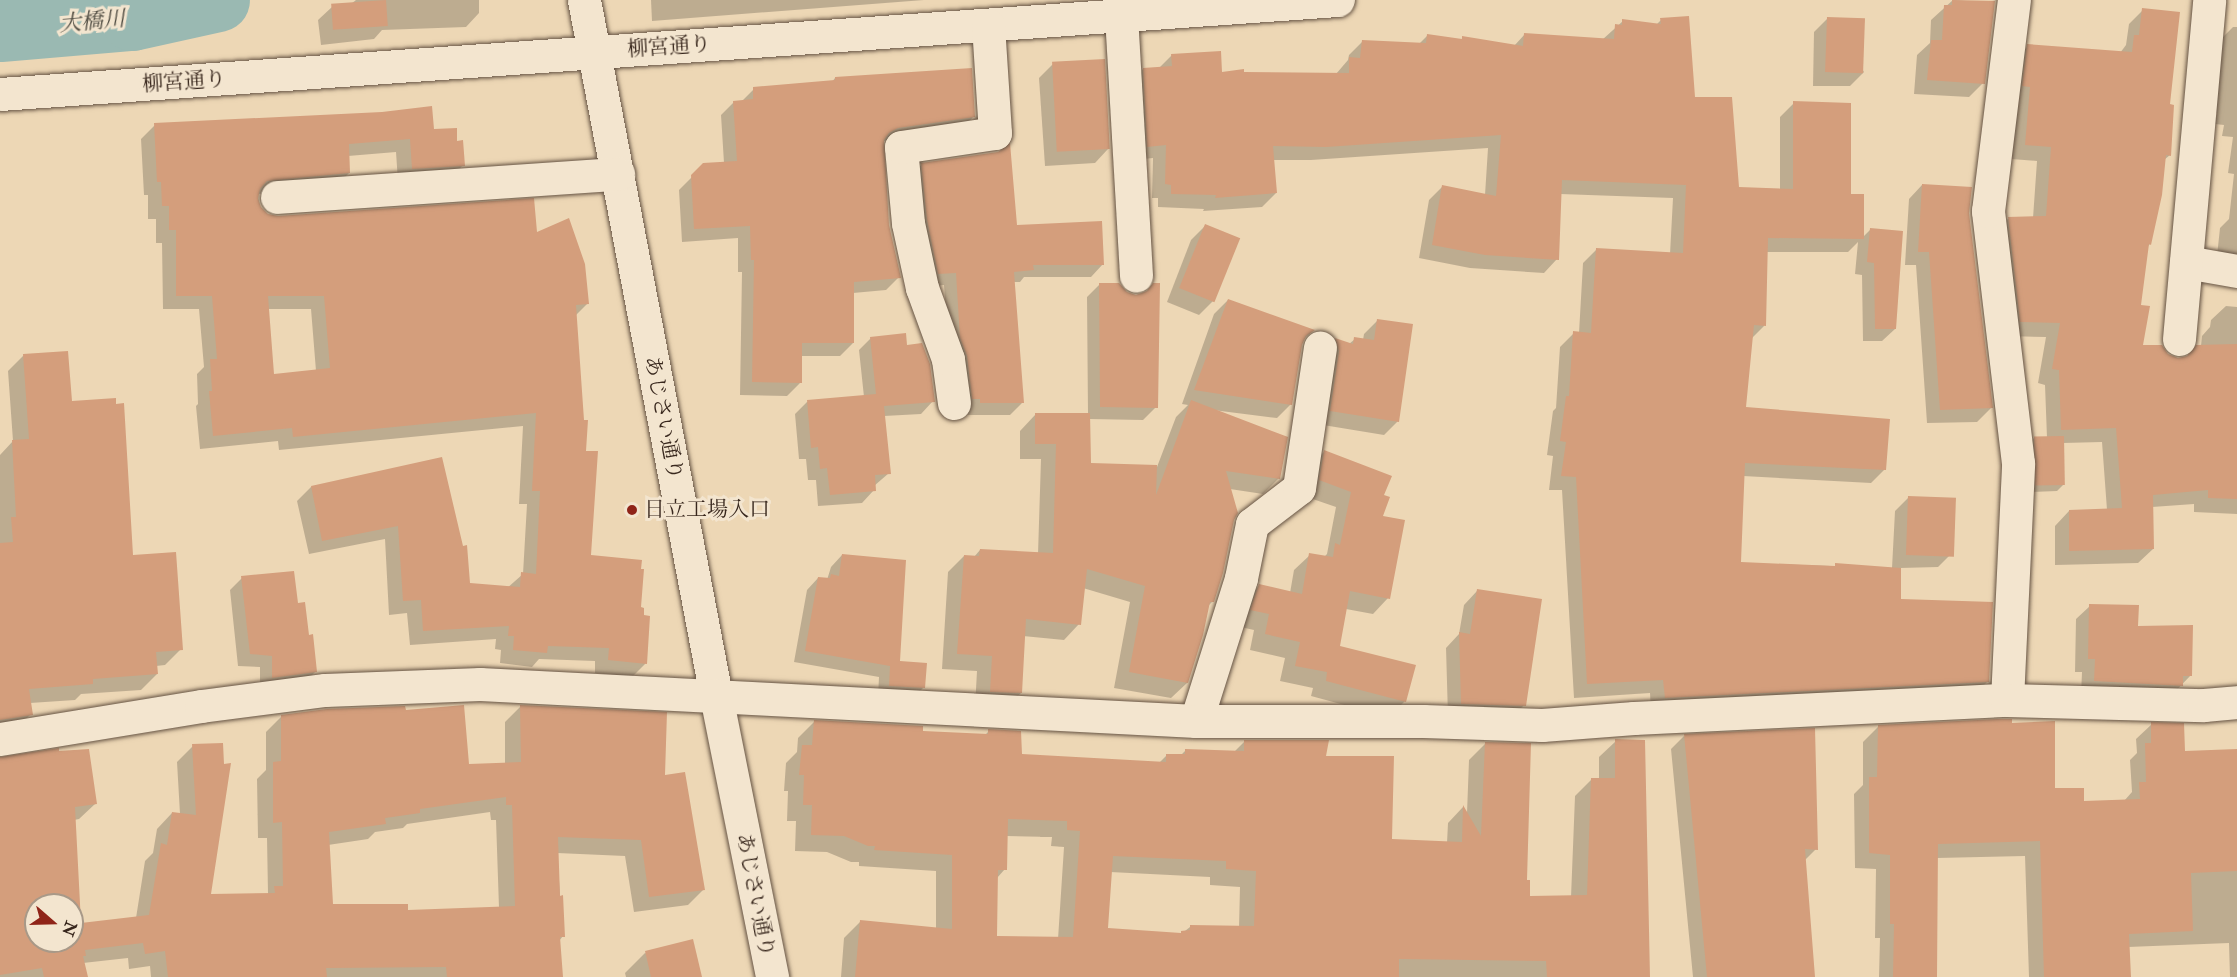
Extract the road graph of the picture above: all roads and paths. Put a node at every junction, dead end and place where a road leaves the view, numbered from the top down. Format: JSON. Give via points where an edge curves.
{"nodes":[{"id":1,"x":584,"y":0,"type":"edge"},
{"id":2,"x":1338,"y":0,"type":"edge"},
{"id":3,"x":2014,"y":0,"type":"edge"},
{"id":4,"x":2210,"y":0,"type":"edge"},
{"id":5,"x":1121,"y":15,"type":"junction"},
{"id":6,"x":988,"y":25,"type":"junction"},
{"id":7,"x":595,"y":52,"type":"junction"},
{"id":8,"x":0,"y":94,"type":"edge"},
{"id":9,"x":618,"y":174,"type":"junction"},
{"id":10,"x":277,"y":197,"type":"dead end"},
{"id":11,"x":2186,"y":262,"type":"junction"},
{"id":12,"x":2237,"y":271,"type":"edge"},
{"id":13,"x":1137,"y":276,"type":"dead end"},
{"id":14,"x":2179,"y":339,"type":"dead end"},
{"id":15,"x":1320,"y":348,"type":"dead end"},
{"id":16,"x":954,"y":403,"type":"dead end"},
{"id":17,"x":716,"y":696,"type":"junction"},
{"id":18,"x":2007,"y":700,"type":"junction"},
{"id":19,"x":2237,"y":702,"type":"edge"},
{"id":20,"x":1196,"y":720,"type":"junction"},
{"id":21,"x":0,"y":739,"type":"edge"},
{"id":22,"x":772,"y":977,"type":"edge"}],
"edges":[{"from":1,"to":7,"type":"street","name":"あじさい通り"},
{"from":2,"to":5,"type":"street","name":"柳宮通り"},
{"from":3,"to":18,"type":"street","via":[[1988,211],[2018,463]]},
{"from":4,"to":11,"type":"street"},
{"from":5,"to":6,"type":"street","name":"柳宮通り"},
{"from":5,"to":13,"type":"street"},
{"from":6,"to":7,"type":"street","name":"柳宮通り"},
{"from":6,"to":16,"type":"street","via":[[995,133],[901,147],[908,223],[922,288],[948,359]]},
{"from":7,"to":8,"type":"street","name":"柳宮通り"},
{"from":7,"to":9,"type":"street","name":"あじさい通り"},
{"from":9,"to":10,"type":"street"},
{"from":9,"to":17,"type":"street","name":"あじさい通り"},
{"from":11,"to":12,"type":"street"},
{"from":11,"to":14,"type":"street"},
{"from":15,"to":20,"type":"street","via":[[1299,488],[1252,524],[1241,578]]},
{"from":17,"to":20,"type":"street"},
{"from":17,"to":21,"type":"street","via":[[480,684],[325,690]]},
{"from":17,"to":22,"type":"street","name":"あじさい通り"},
{"from":18,"to":19,"type":"street","via":[[2204,705]]},
{"from":18,"to":20,"type":"street","via":[[1542,725]]}]}
